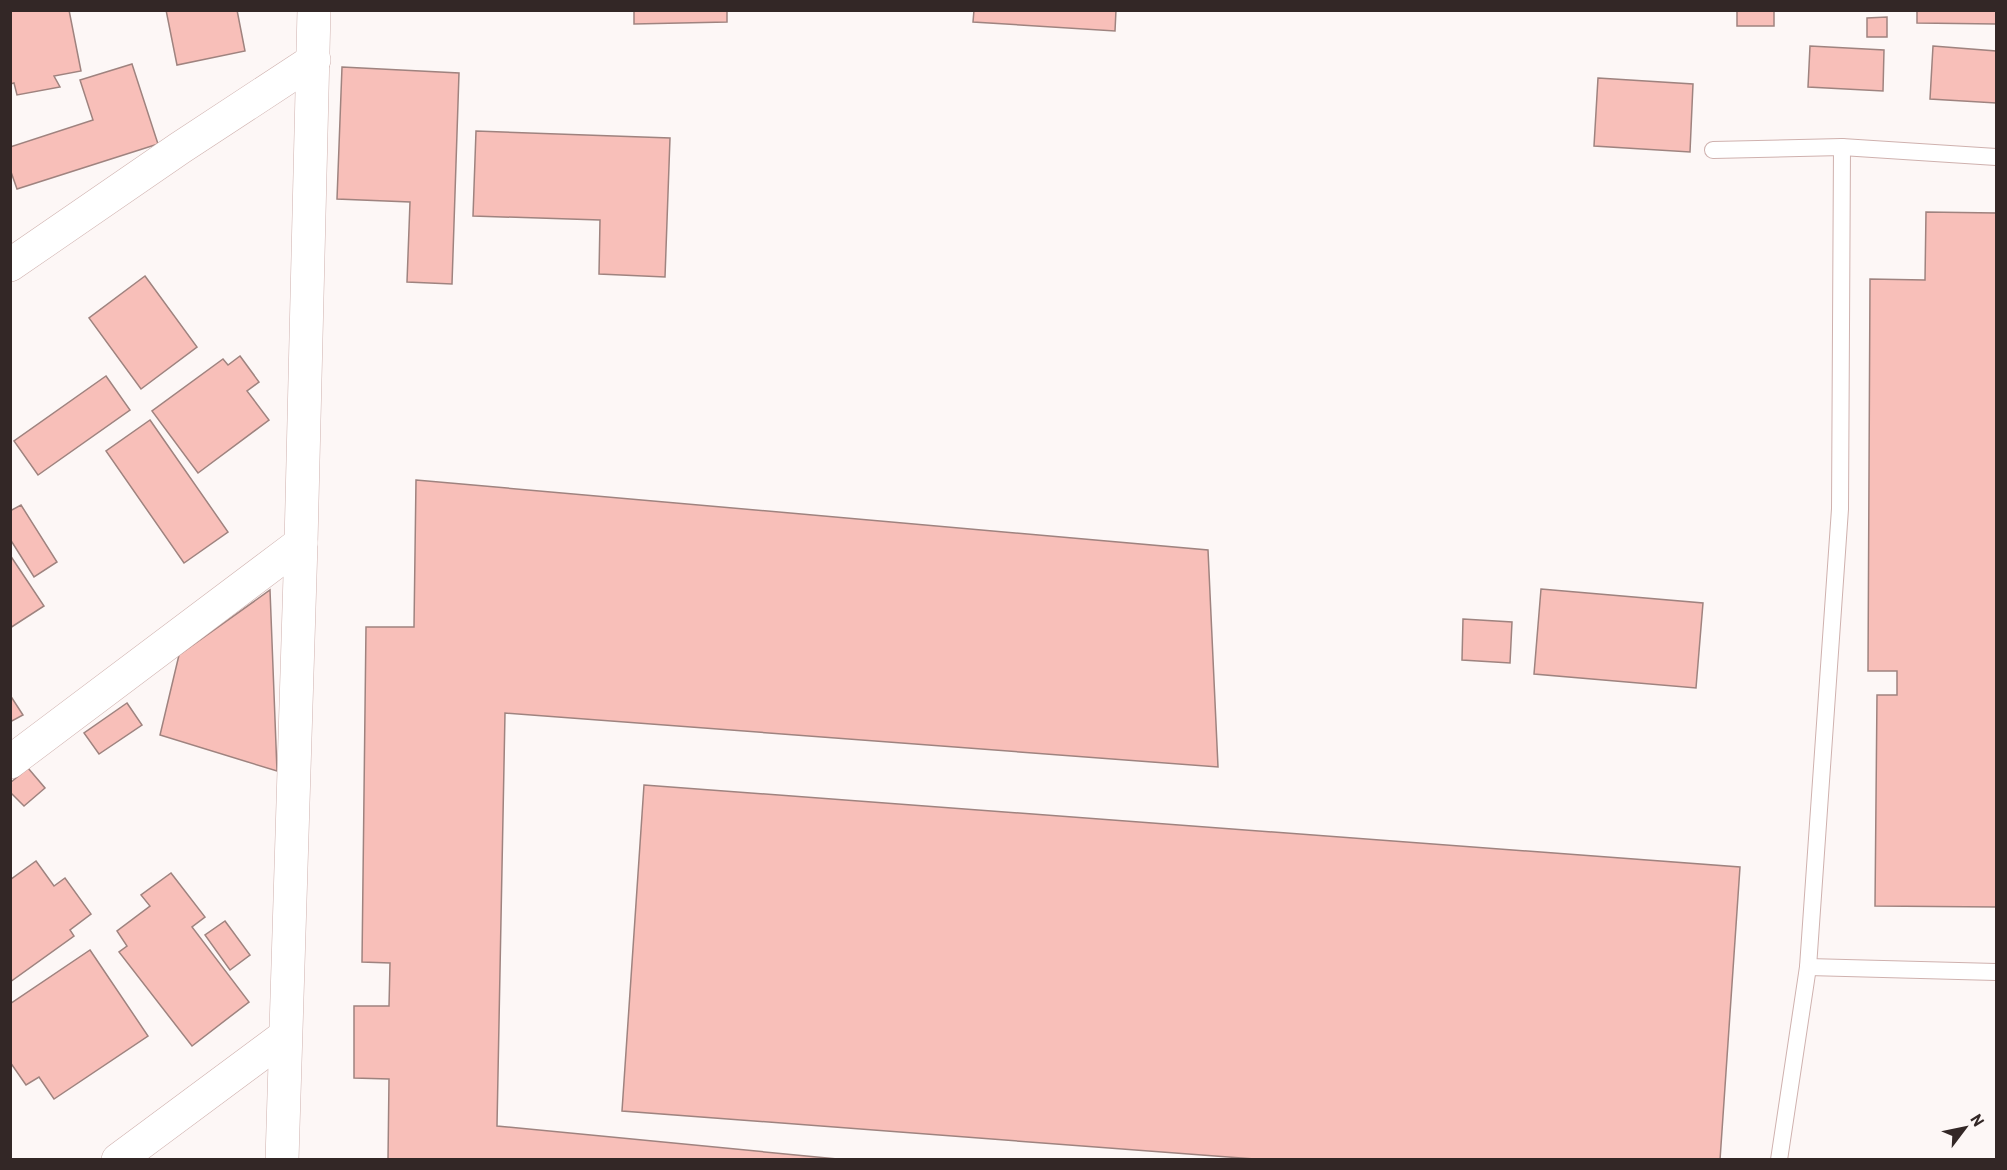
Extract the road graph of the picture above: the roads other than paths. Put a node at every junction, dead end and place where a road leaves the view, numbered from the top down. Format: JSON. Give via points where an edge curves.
{"nodes":[{"id":1,"x":314,"y":10,"type":"edge"},
{"id":2,"x":314,"y":60,"type":"junction"},
{"id":3,"x":1842,"y":147,"type":"junction"},
{"id":4,"x":1713,"y":150,"type":"dead end"},
{"id":5,"x":1996,"y":157,"type":"edge"},
{"id":6,"x":10,"y":266,"type":"edge"},
{"id":7,"x":301,"y":543,"type":"junction"},
{"id":8,"x":10,"y":762,"type":"edge"},
{"id":9,"x":1808,"y":967,"type":"junction"},
{"id":10,"x":1996,"y":972,"type":"edge"},
{"id":11,"x":285,"y":1036,"type":"junction"},
{"id":12,"x":118,"y":1160,"type":"edge"},
{"id":13,"x":282,"y":1160,"type":"edge"},
{"id":14,"x":1779,"y":1160,"type":"edge"}],
"edges":[{"from":1,"to":2,"type":"street"},
{"from":2,"to":6,"type":"street"},
{"from":2,"to":7,"type":"street"},
{"from":3,"to":4,"type":"lane"},
{"from":3,"to":5,"type":"lane"},
{"from":3,"to":9,"type":"lane","via":[[1840,509]]},
{"from":7,"to":8,"type":"street"},
{"from":7,"to":11,"type":"street"},
{"from":9,"to":10,"type":"lane"},
{"from":9,"to":14,"type":"lane"},
{"from":11,"to":12,"type":"street"},
{"from":11,"to":13,"type":"street"}]}
